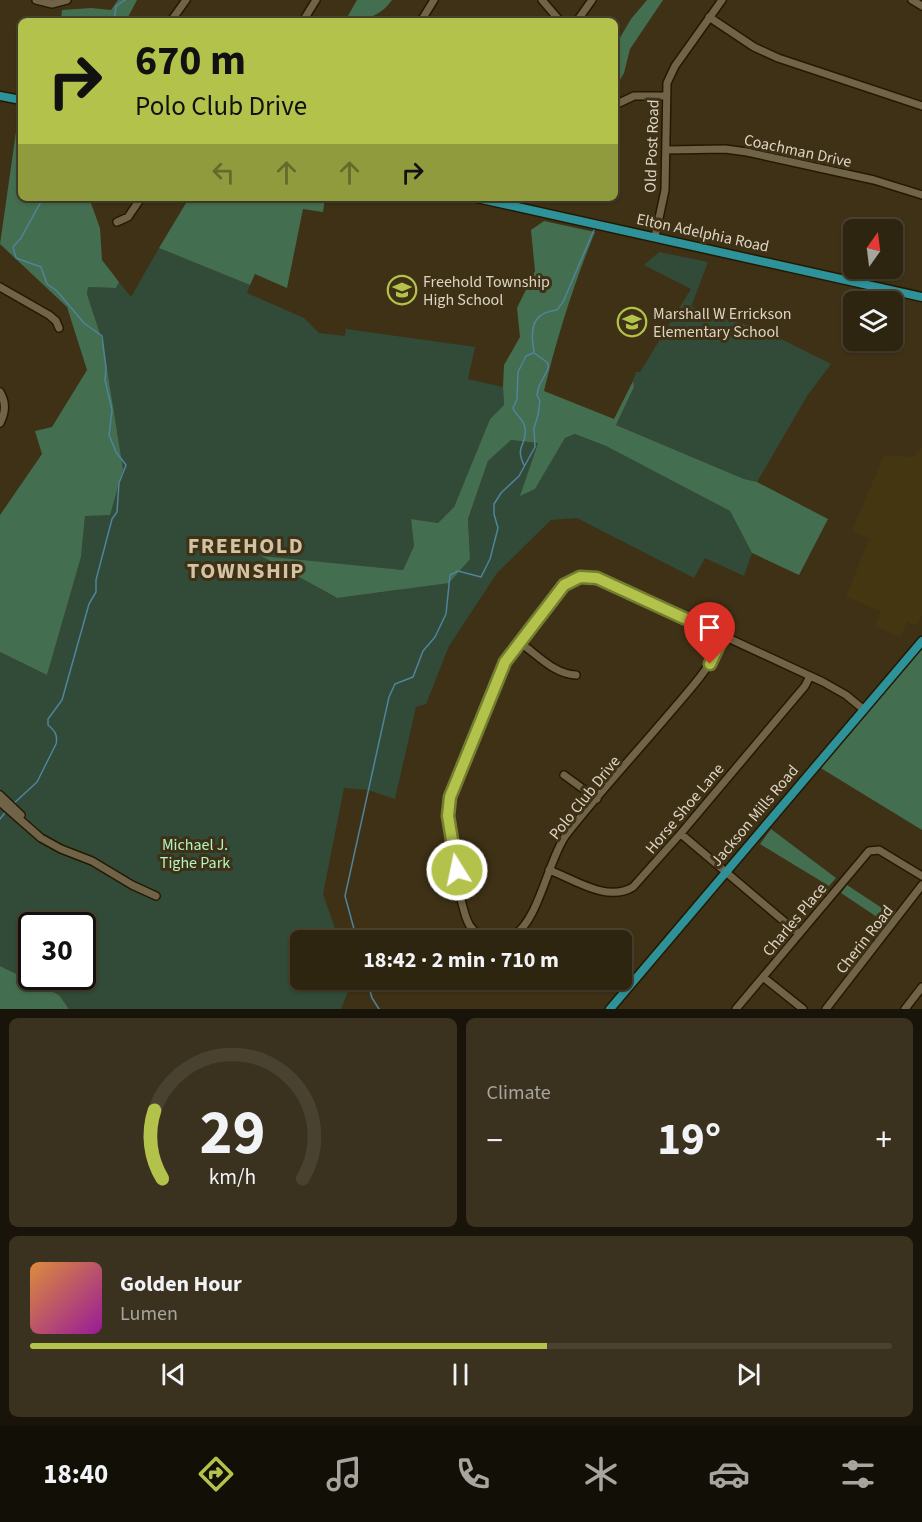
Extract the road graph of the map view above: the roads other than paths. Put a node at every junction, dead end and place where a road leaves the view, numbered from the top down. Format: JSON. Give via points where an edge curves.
{"nodes":[{"id":1,"x":36,"y":0,"type":"edge"},
{"id":2,"x":68,"y":0,"type":"edge"},
{"id":3,"x":186,"y":0,"type":"edge"},
{"id":4,"x":316,"y":0,"type":"edge"},
{"id":5,"x":434,"y":0,"type":"edge"},
{"id":6,"x":542,"y":0,"type":"edge"},
{"id":7,"x":592,"y":0,"type":"edge"},
{"id":8,"x":722,"y":0,"type":"edge"},
{"id":9,"x":912,"y":0,"type":"edge"},
{"id":10,"x":922,"y":6,"type":"edge"},
{"id":11,"x":710,"y":17,"type":"junction"},
{"id":12,"x":174,"y":18,"type":"edge"},
{"id":13,"x":305,"y":18,"type":"edge"},
{"id":14,"x":423,"y":18,"type":"edge"},
{"id":15,"x":557,"y":18,"type":"edge"},
{"id":16,"x":579,"y":18,"type":"edge"},
{"id":17,"x":0,"y":96,"type":"edge"},
{"id":18,"x":665,"y":96,"type":"junction"},
{"id":19,"x":18,"y":99,"type":"edge"},
{"id":20,"x":618,"y":104,"type":"edge"},
{"id":21,"x":922,"y":106,"type":"edge"},
{"id":22,"x":666,"y":150,"type":"junction"},
{"id":23,"x":922,"y":185,"type":"edge"},
{"id":24,"x":921,"y":194,"type":"edge"},
{"id":25,"x":139,"y":201,"type":"edge"},
{"id":26,"x":491,"y":201,"type":"edge"},
{"id":27,"x":117,"y":222,"type":"dead end"},
{"id":28,"x":655,"y":237,"type":"junction"},
{"id":29,"x":0,"y":287,"type":"edge"},
{"id":30,"x":922,"y":297,"type":"edge"},
{"id":31,"x":59,"y":328,"type":"dead end"},
{"id":32,"x":0,"y":392,"type":"edge"},
{"id":33,"x":0,"y":423,"type":"edge"},
{"id":34,"x":723,"y":636,"type":"junction"},
{"id":35,"x":922,"y":641,"type":"edge"},
{"id":36,"x":519,"y":642,"type":"junction"},
{"id":37,"x":576,"y":675,"type":"dead end"},
{"id":38,"x":810,"y":676,"type":"junction"},
{"id":39,"x":863,"y":710,"type":"junction"},
{"id":40,"x":564,"y":775,"type":"dead end"},
{"id":41,"x":0,"y":795,"type":"edge"},
{"id":42,"x":597,"y":800,"type":"junction"},
{"id":43,"x":8,"y":807,"type":"edge"},
{"id":44,"x":681,"y":834,"type":"junction"},
{"id":45,"x":549,"y":870,"type":"junction"},
{"id":46,"x":726,"y":872,"type":"junction"},
{"id":47,"x":922,"y":876,"type":"edge"},
{"id":48,"x":922,"y":885,"type":"edge"},
{"id":49,"x":156,"y":896,"type":"dead end"},
{"id":50,"x":799,"y":934,"type":"junction"},
{"id":51,"x":763,"y":977,"type":"junction"},
{"id":52,"x":922,"y":987,"type":"edge"},
{"id":53,"x":610,"y":1009,"type":"edge"},
{"id":54,"x":736,"y":1009,"type":"edge"},
{"id":55,"x":802,"y":1009,"type":"edge"},
{"id":56,"x":826,"y":1009,"type":"edge"},
{"id":57,"x":905,"y":1009,"type":"edge"}],
"edges":[{"from":1,"to":2,"type":"street","via":[[52,4]]},
{"from":3,"to":12,"type":"street"},
{"from":4,"to":13,"type":"street"},
{"from":5,"to":14,"type":"street"},
{"from":6,"to":15,"type":"street"},
{"from":7,"to":16,"type":"street"},
{"from":8,"to":11,"type":"street","name":"Old Post Road"},
{"from":9,"to":10,"type":"street"},
{"from":11,"to":18,"type":"street","name":"Old Post Road","via":[[672,71]]},
{"from":11,"to":21,"type":"street","via":[[778,58]]},
{"from":17,"to":19,"type":"main road"},
{"from":18,"to":20,"type":"street","via":[[634,96]]},
{"from":18,"to":22,"type":"street","name":"Old Post Road"},
{"from":22,"to":24,"type":"street","name":"Coachman Drive","via":[[747,152]]},
{"from":22,"to":28,"type":"street","name":"Old Post Road","via":[[664,190]]},
{"from":23,"to":24,"type":"street"},
{"from":25,"to":27,"type":"street","via":[[128,217]]},
{"from":26,"to":28,"type":"main road","name":"Elton Adelphia Road"},
{"from":28,"to":30,"type":"main road","name":"Elton Adelphia Road"},
{"from":29,"to":31,"type":"street","via":[[49,315]]},
{"from":32,"to":33,"type":"street","via":[[5,409]]},
{"from":34,"to":36,"type":"street","name":"Polo Club Drive","via":[[587,576],[564,585]]},
{"from":34,"to":38,"type":"street","name":"Polo Club Drive"},
{"from":34,"to":42,"type":"street","name":"Polo Club Drive","via":[[706,670]]},
{"from":35,"to":39,"type":"main road","name":"Jackson Mills Road"},
{"from":36,"to":37,"type":"street","via":[[556,670]]},
{"from":36,"to":45,"type":"street","name":"Polo Club Drive","via":[[505,662],[450,797],[449,825],[470,926],[488,939],[513,936],[526,921]]},
{"from":38,"to":39,"type":"street","name":"Polo Club Drive","via":[[839,690]]},
{"from":38,"to":44,"type":"street","name":"Horse Shoe Lane"},
{"from":39,"to":46,"type":"main road","name":"Jackson Mills Road"},
{"from":40,"to":42,"type":"street"},
{"from":41,"to":43,"type":"street"},
{"from":42,"to":45,"type":"street","name":"Polo Club Drive","via":[[563,840]]},
{"from":43,"to":49,"type":"street","via":[[51,843]]},
{"from":44,"to":45,"type":"street","name":"Horse Shoe Lane","via":[[636,885],[622,892],[604,892]]},
{"from":44,"to":46,"type":"street"},
{"from":46,"to":50,"type":"street"},
{"from":46,"to":53,"type":"main road","name":"Jackson Mills Road"},
{"from":47,"to":50,"type":"street","name":"Charles Place","via":[[873,849]]},
{"from":48,"to":56,"type":"street","name":"Cherin Road"},
{"from":50,"to":51,"type":"street","name":"Charles Place"},
{"from":51,"to":54,"type":"street","name":"Charles Place"},
{"from":51,"to":55,"type":"street"},
{"from":52,"to":57,"type":"street"}]}
